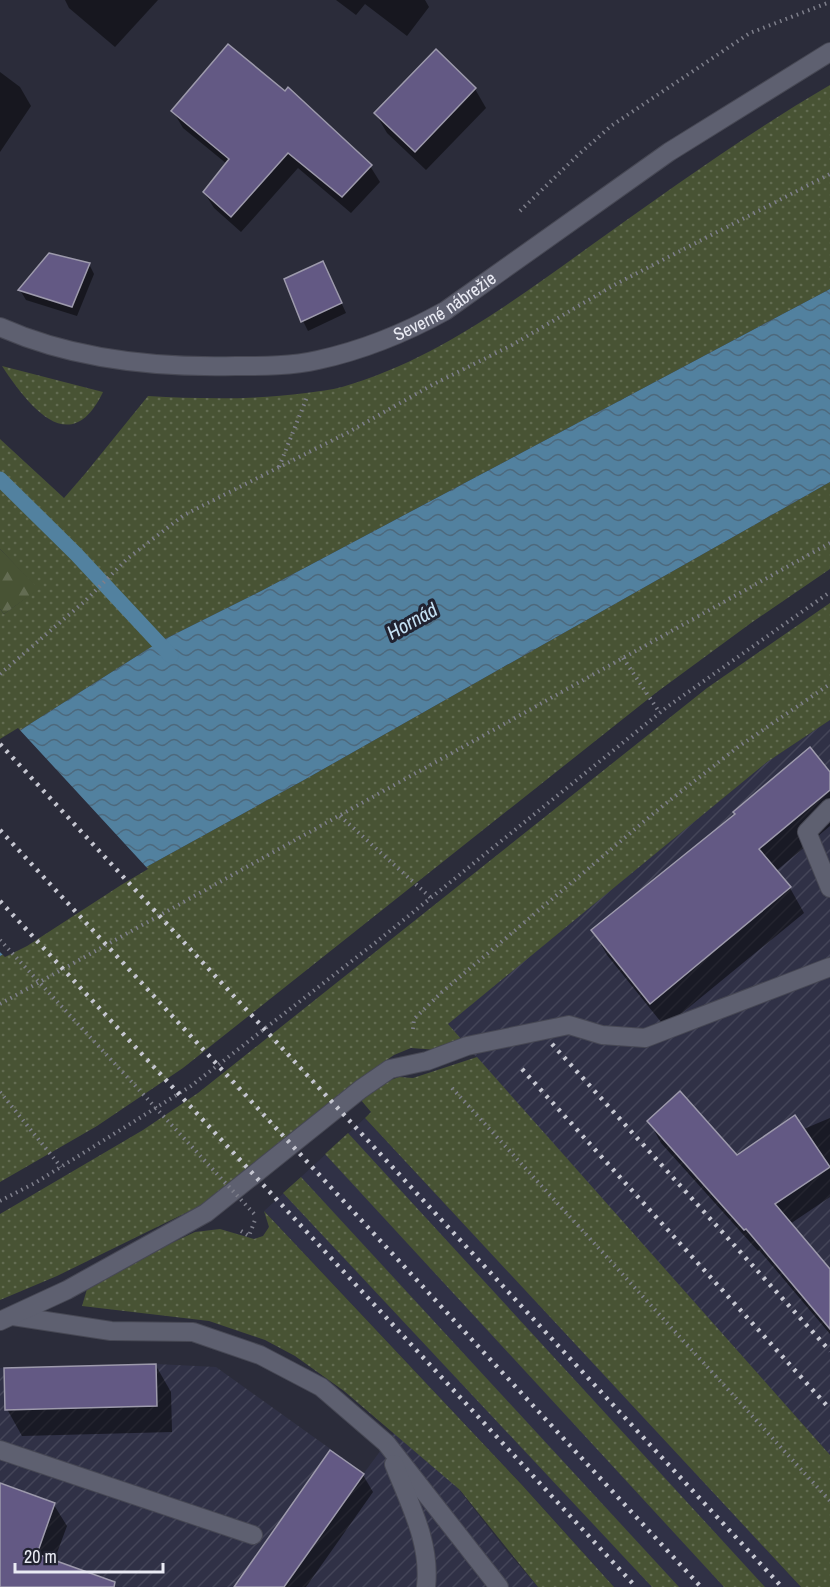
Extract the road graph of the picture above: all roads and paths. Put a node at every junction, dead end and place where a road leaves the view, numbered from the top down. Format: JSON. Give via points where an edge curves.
{"nodes":[{"id":1,"x":830,"y":2,"type":"edge"},
{"id":2,"x":830,"y":52,"type":"edge"},
{"id":3,"x":830,"y":174,"type":"edge"},
{"id":4,"x":512,"y":218,"type":"dead end"},
{"id":5,"x":0,"y":327,"type":"edge"},
{"id":6,"x":830,"y":543,"type":"edge"},
{"id":7,"x":830,"y":592,"type":"edge"},
{"id":8,"x":623,"y":658,"type":"junction"},
{"id":9,"x":0,"y":675,"type":"edge"},
{"id":10,"x":830,"y":684,"type":"edge"},
{"id":11,"x":660,"y":713,"type":"junction"},
{"id":12,"x":830,"y":808,"type":"edge"},
{"id":13,"x":340,"y":816,"type":"junction"},
{"id":14,"x":830,"y":888,"type":"edge"},
{"id":15,"x":431,"y":898,"type":"junction"},
{"id":16,"x":0,"y":940,"type":"edge"},
{"id":17,"x":830,"y":967,"type":"edge"},
{"id":18,"x":0,"y":1005,"type":"edge"},
{"id":19,"x":427,"y":1061,"type":"junction"},
{"id":20,"x":0,"y":1092,"type":"edge"},
{"id":21,"x":61,"y":1167,"type":"junction"},
{"id":22,"x":0,"y":1201,"type":"edge"},
{"id":23,"x":257,"y":1217,"type":"dead end"},
{"id":24,"x":7,"y":1319,"type":"edge"},
{"id":25,"x":386,"y":1443,"type":"junction"},
{"id":26,"x":0,"y":1449,"type":"edge"},
{"id":27,"x":830,"y":1501,"type":"edge"},
{"id":28,"x":253,"y":1536,"type":"dead end"},
{"id":29,"x":426,"y":1587,"type":"edge"},
{"id":30,"x":499,"y":1587,"type":"edge"}],
"edges":[{"from":1,"to":4,"type":"path","via":[[750,33],[611,126]]},
{"from":2,"to":5,"type":"street","name":"Severné nábrežie","via":[[669,152],[445,311],[370,346],[316,360],[202,367],[78,353]]},
{"from":3,"to":9,"type":"path","via":[[616,284],[512,345],[346,433],[184,515],[127,559],[86,601]]},
{"from":6,"to":8,"type":"path"},
{"from":7,"to":11,"type":"path"},
{"from":8,"to":11,"type":"path"},
{"from":8,"to":13,"type":"path"},
{"from":10,"to":19,"type":"path","via":[[668,801],[442,992],[414,1019],[412,1041]]},
{"from":11,"to":15,"type":"path"},
{"from":12,"to":14,"type":"street","via":[[807,832]]},
{"from":13,"to":15,"type":"path"},
{"from":13,"to":18,"type":"path"},
{"from":15,"to":21,"type":"path","via":[[191,1086]]},
{"from":16,"to":23,"type":"path","bridge":true},
{"from":17,"to":19,"type":"street","via":[[645,1038],[602,1035],[569,1025],[467,1046]]},
{"from":19,"to":24,"type":"street","via":[[390,1069],[206,1213]]},
{"from":19,"to":27,"type":"path"},
{"from":20,"to":21,"type":"path"},
{"from":21,"to":22,"type":"path"},
{"from":24,"to":25,"type":"street","via":[[111,1331],[193,1332],[260,1355],[321,1387]]},
{"from":25,"to":29,"type":"street","via":[[423,1536],[428,1567]]},
{"from":25,"to":30,"type":"street"},
{"from":26,"to":28,"type":"street"}]}
